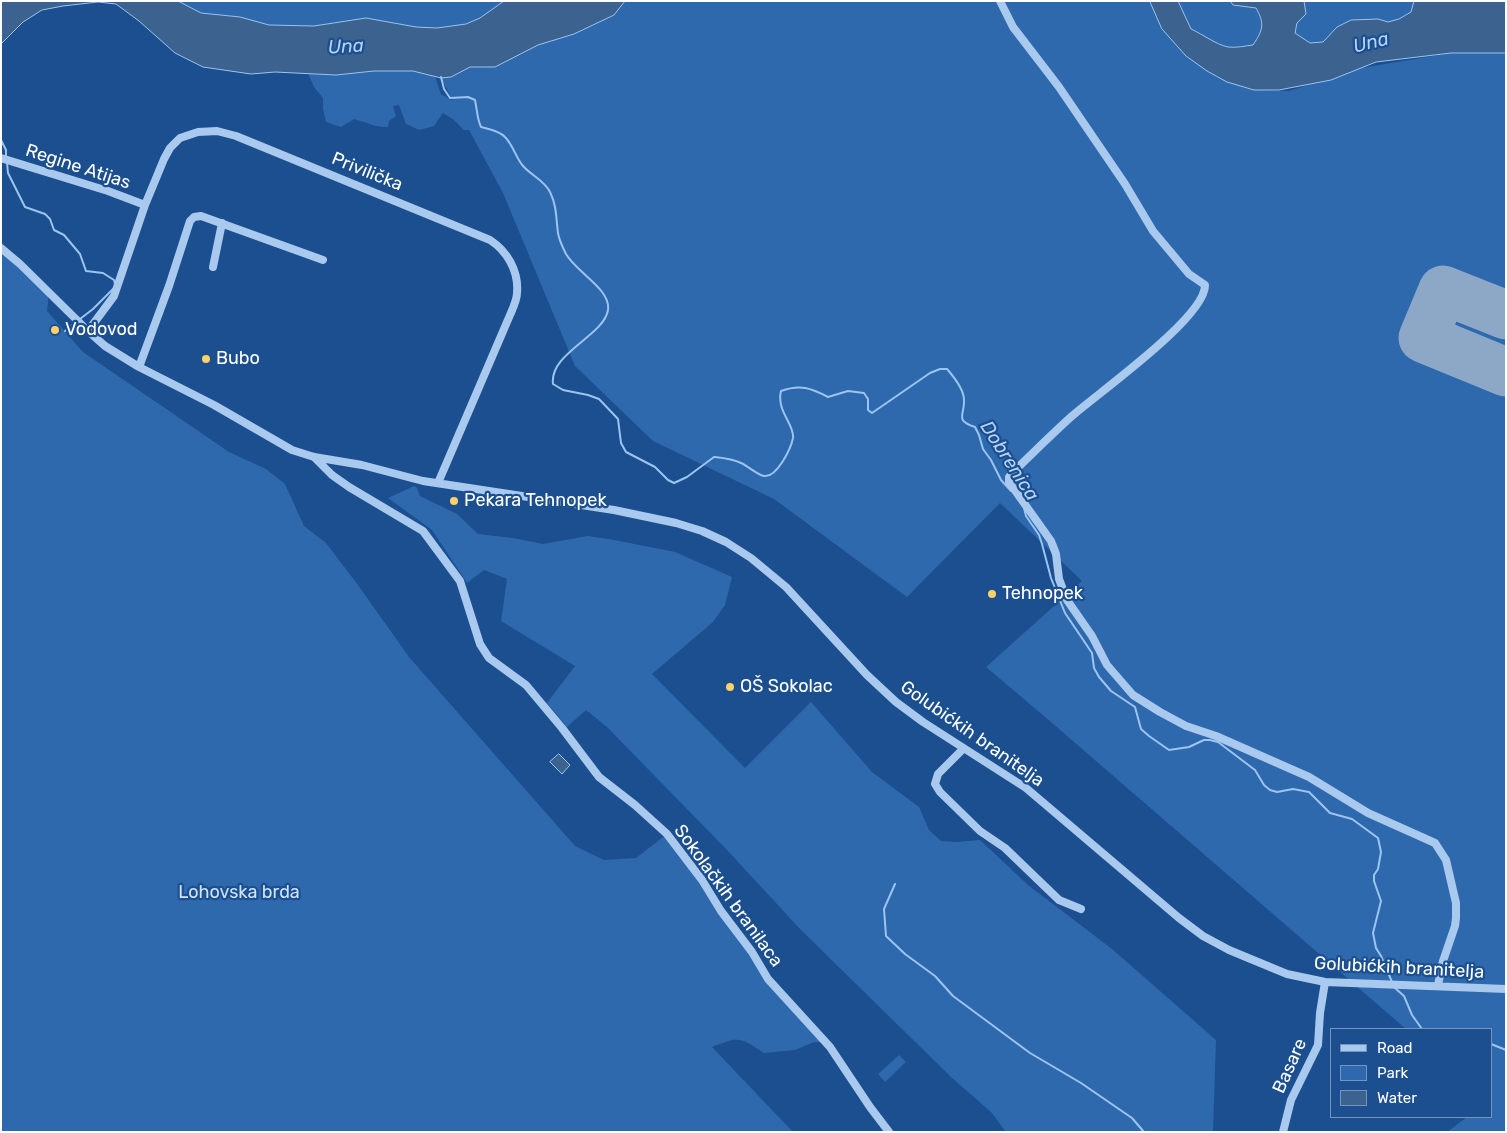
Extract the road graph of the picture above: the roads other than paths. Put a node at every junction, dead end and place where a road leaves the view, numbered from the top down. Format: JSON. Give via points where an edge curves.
{"nodes":[{"id":1,"x":1000,"y":1,"type":"edge"},
{"id":2,"x":1,"y":158,"type":"edge"},
{"id":3,"x":145,"y":205,"type":"junction"},
{"id":4,"x":222,"y":223,"type":"junction"},
{"id":5,"x":1,"y":248,"type":"edge"},
{"id":6,"x":323,"y":260,"type":"dead end"},
{"id":7,"x":213,"y":267,"type":"dead end"},
{"id":8,"x":88,"y":331,"type":"junction"},
{"id":9,"x":138,"y":367,"type":"junction"},
{"id":10,"x":314,"y":457,"type":"junction"},
{"id":11,"x":438,"y":483,"type":"junction"},
{"id":12,"x":963,"y":749,"type":"junction"},
{"id":13,"x":1081,"y":909,"type":"dead end"},
{"id":14,"x":1325,"y":982,"type":"junction"},
{"id":15,"x":1438,"y":985,"type":"junction"},
{"id":16,"x":1506,"y":989,"type":"edge"},
{"id":17,"x":889,"y":1132,"type":"edge"},
{"id":18,"x":1284,"y":1132,"type":"edge"}],
"edges":[{"from":1,"to":15,"type":"street","via":[[1013,27],[1059,87],[1125,184],[1153,232],[1189,274],[1204,285],[1205,290],[1201,300],[1169,335],[1072,416],[1008,480],[1051,541],[1056,554],[1058,579],[1067,600],[1092,636],[1106,665],[1133,695],[1186,726],[1309,777],[1368,813],[1435,843],[1446,860],[1456,903],[1455,926]]},
{"from":2,"to":3,"type":"street","name":"Regine Atijas"},
{"from":3,"to":8,"type":"street","name":"Privilička","via":[[114,296]]},
{"from":3,"to":11,"type":"street","name":"Privilička","via":[[164,159],[175,142],[190,134],[217,131],[362,186],[500,246],[515,273],[518,293]]},
{"from":4,"to":6,"type":"street"},
{"from":4,"to":7,"type":"street"},
{"from":4,"to":9,"type":"street","via":[[201,216],[190,221]]},
{"from":5,"to":8,"type":"street","name":"Golubićkih branitelja"},
{"from":8,"to":9,"type":"street","name":"Golubićkih branitelja"},
{"from":9,"to":10,"type":"street","name":"Golubićkih branitelja","via":[[280,444]]},
{"from":10,"to":11,"type":"street","name":"Golubićkih branitelja"},
{"from":10,"to":17,"type":"street","name":"Sokolačkih branilaca","via":[[349,487],[423,531],[460,581],[480,644],[490,658],[526,685],[599,777],[667,834],[768,979],[831,1048]]},
{"from":11,"to":12,"type":"street","name":"Golubićkih branitelja","via":[[614,510],[676,523],[726,542],[786,587],[888,695]]},
{"from":12,"to":13,"type":"street","via":[[938,774],[935,784],[940,792],[1059,900]]},
{"from":12,"to":14,"type":"street","name":"Golubićkih branitelja","via":[[1026,788],[1203,936],[1287,974]]},
{"from":14,"to":15,"type":"street","name":"Golubićkih branitelja"},
{"from":14,"to":18,"type":"street","name":"Basare","via":[[1318,1045],[1291,1100]]},
{"from":15,"to":16,"type":"street","name":"Golubićkih branitelja"}]}
